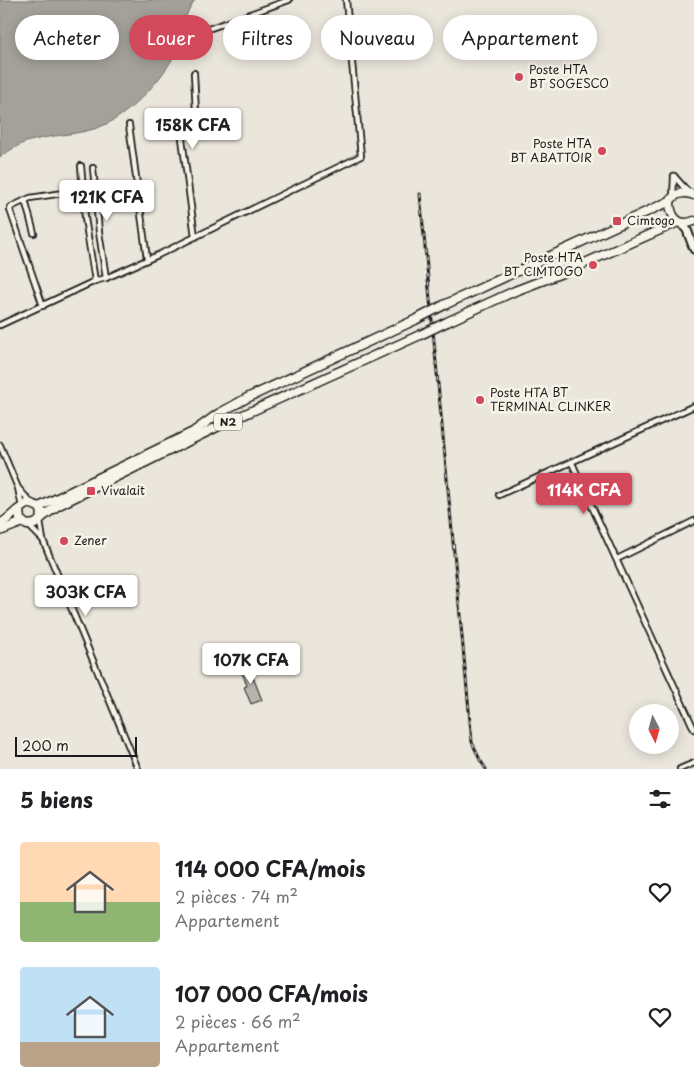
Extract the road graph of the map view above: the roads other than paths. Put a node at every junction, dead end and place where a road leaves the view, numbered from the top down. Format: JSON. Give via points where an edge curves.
{"nodes":[{"id":1,"x":289,"y":0,"type":"edge"},
{"id":2,"x":346,"y":0,"type":"edge"},
{"id":3,"x":213,"y":27,"type":"edge"},
{"id":4,"x":194,"y":73,"type":"dead end"},
{"id":5,"x":129,"y":125,"type":"dead end"},
{"id":6,"x":80,"y":166,"type":"dead end"},
{"id":7,"x":93,"y":168,"type":"dead end"},
{"id":8,"x":83,"y":190,"type":"junction"},
{"id":9,"x":692,"y":193,"type":"edge"},
{"id":10,"x":672,"y":199,"type":"junction"},
{"id":11,"x":25,"y":200,"type":"junction"},
{"id":12,"x":694,"y":221,"type":"edge"},
{"id":13,"x":680,"y":222,"type":"junction"},
{"id":14,"x":34,"y":233,"type":"dead end"},
{"id":15,"x":195,"y":237,"type":"junction"},
{"id":16,"x":694,"y":249,"type":"edge"},
{"id":17,"x":147,"y":259,"type":"junction"},
{"id":18,"x":106,"y":278,"type":"junction"},
{"id":19,"x":95,"y":281,"type":"junction"},
{"id":20,"x":43,"y":306,"type":"junction"},
{"id":21,"x":0,"y":325,"type":"edge"},
{"id":22,"x":694,"y":406,"type":"edge"},
{"id":23,"x":0,"y":445,"type":"edge"},
{"id":24,"x":572,"y":463,"type":"junction"},
{"id":25,"x":18,"y":488,"type":"junction"},
{"id":26,"x":499,"y":495,"type":"dead end"},
{"id":27,"x":31,"y":503,"type":"junction"},
{"id":28,"x":39,"y":507,"type":"junction"},
{"id":29,"x":20,"y":508,"type":"junction"},
{"id":30,"x":41,"y":519,"type":"junction"},
{"id":31,"x":694,"y":521,"type":"edge"},
{"id":32,"x":0,"y":524,"type":"edge"},
{"id":33,"x":26,"y":524,"type":"junction"},
{"id":34,"x":0,"y":531,"type":"edge"},
{"id":35,"x":42,"y":540,"type":"junction"},
{"id":36,"x":617,"y":558,"type":"junction"},
{"id":37,"x":694,"y":729,"type":"edge"},
{"id":38,"x":694,"y":763,"type":"edge"},
{"id":39,"x":138,"y":769,"type":"edge"},
{"id":40,"x":680,"y":769,"type":"edge"}],
"edges":[{"from":1,"to":3,"type":"street"},
{"from":2,"to":15,"type":"street","via":[[361,156]]},
{"from":4,"to":15,"type":"street","via":[[196,113],[180,123]]},
{"from":5,"to":17,"type":"street"},
{"from":6,"to":8,"type":"street"},
{"from":7,"to":18,"type":"street"},
{"from":8,"to":11,"type":"street"},
{"from":8,"to":19,"type":"street"},
{"from":9,"to":10,"type":"highway","number":"N2"},
{"from":9,"to":10,"type":"street","via":[[674,176]]},
{"from":10,"to":13,"type":"highway","via":[[670,212]]},
{"from":10,"to":28,"type":"highway","number":"N2","bridge":true,"via":[[247,398],[193,432]]},
{"from":11,"to":14,"type":"street"},
{"from":11,"to":20,"type":"street","via":[[11,207],[10,214]]},
{"from":12,"to":13,"type":"highway","number":"N2"},
{"from":13,"to":16,"type":"main road","via":[[687,230]]},
{"from":13,"to":30,"type":"highway","number":"N2","bridge":true,"via":[[568,271],[515,290],[221,425],[57,506]]},
{"from":15,"to":17,"type":"street"},
{"from":17,"to":18,"type":"street"},
{"from":18,"to":19,"type":"street"},
{"from":19,"to":20,"type":"street"},
{"from":20,"to":21,"type":"street"},
{"from":22,"to":24,"type":"street"},
{"from":23,"to":25,"type":"street"},
{"from":24,"to":26,"type":"street"},
{"from":24,"to":36,"type":"street"},
{"from":25,"to":27,"type":"street"},
{"from":25,"to":29,"type":"street"},
{"from":27,"to":28,"type":"highway"},
{"from":27,"to":29,"type":"highway"},
{"from":28,"to":30,"type":"highway"},
{"from":29,"to":32,"type":"highway"},
{"from":29,"to":33,"type":"highway","via":[[19,517]]},
{"from":30,"to":33,"type":"highway","via":[[35,524]]},
{"from":30,"to":35,"type":"street"},
{"from":31,"to":36,"type":"street"},
{"from":33,"to":34,"type":"highway"},
{"from":33,"to":35,"type":"street"},
{"from":35,"to":39,"type":"street"},
{"from":36,"to":37,"type":"street"},
{"from":38,"to":40,"type":"street"}]}
